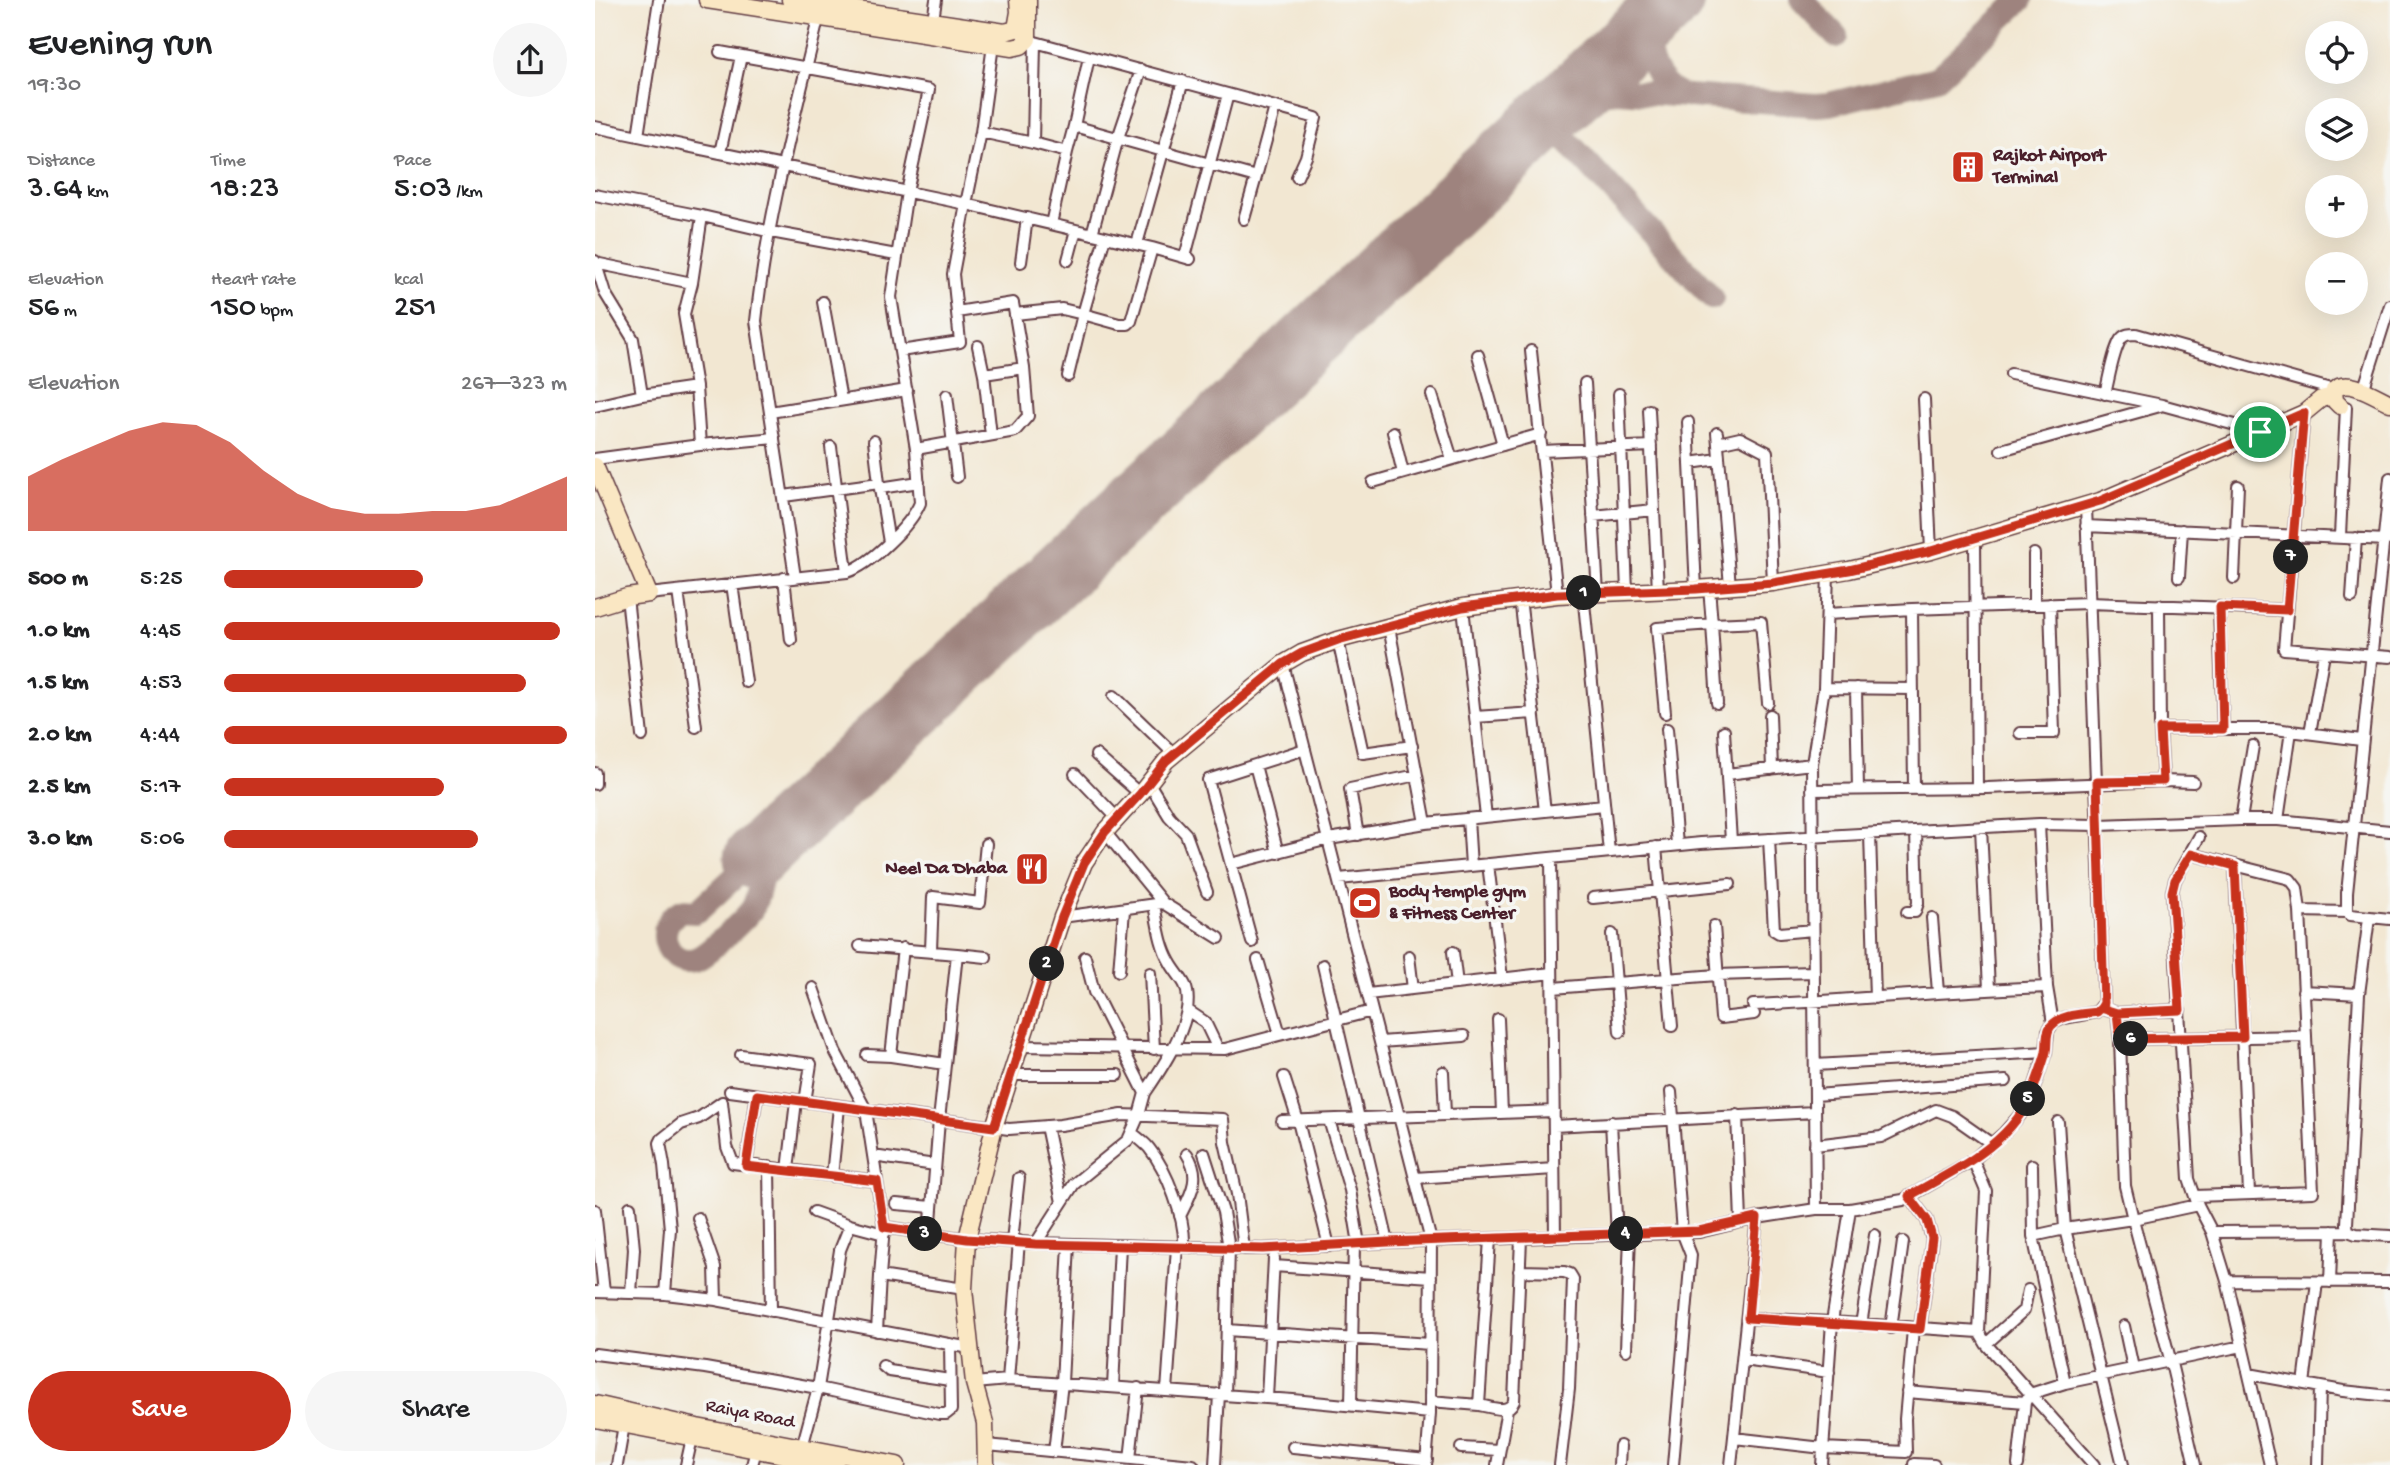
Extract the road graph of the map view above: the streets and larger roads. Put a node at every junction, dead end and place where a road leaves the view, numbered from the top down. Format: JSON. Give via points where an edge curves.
{"nodes":[{"id":1,"x":659,"y":0,"type":"edge"},
{"id":2,"x":790,"y":0,"type":"edge"},
{"id":3,"x":936,"y":0,"type":"edge"},
{"id":4,"x":1018,"y":0,"type":"edge"},
{"id":5,"x":1028,"y":0,"type":"edge"},
{"id":6,"x":716,"y":1,"type":"edge"},
{"id":7,"x":864,"y":6,"type":"edge"},
{"id":8,"x":820,"y":12,"type":"junction"},
{"id":9,"x":933,"y":20,"type":"junction"},
{"id":10,"x":1026,"y":37,"type":"junction"},
{"id":11,"x":993,"y":46,"type":"junction"},
{"id":12,"x":720,"y":52,"type":"dead end"},
{"id":13,"x":741,"y":56,"type":"junction"},
{"id":14,"x":1089,"y":57,"type":"junction"},
{"id":15,"x":807,"y":67,"type":"junction"},
{"id":16,"x":1141,"y":70,"type":"junction"},
{"id":17,"x":1183,"y":81,"type":"junction"},
{"id":18,"x":1228,"y":94,"type":"junction"},
{"id":19,"x":1275,"y":107,"type":"junction"},
{"id":20,"x":1074,"y":126,"type":"junction"},
{"id":21,"x":595,"y":127,"type":"edge"},
{"id":22,"x":981,"y":132,"type":"junction"},
{"id":23,"x":638,"y":136,"type":"junction"},
{"id":24,"x":1118,"y":138,"type":"junction"},
{"id":25,"x":1033,"y":143,"type":"junction"},
{"id":26,"x":1163,"y":151,"type":"junction"},
{"id":27,"x":1067,"y":152,"type":"junction"},
{"id":28,"x":720,"y":153,"type":"junction"},
{"id":29,"x":1210,"y":164,"type":"junction"},
{"id":30,"x":783,"y":166,"type":"junction"},
{"id":31,"x":1256,"y":177,"type":"junction"},
{"id":32,"x":1297,"y":177,"type":"dead end"},
{"id":33,"x":907,"y":192,"type":"junction"},
{"id":34,"x":595,"y":195,"type":"edge"},
{"id":35,"x":965,"y":204,"type":"junction"},
{"id":36,"x":702,"y":216,"type":"junction"},
{"id":37,"x":1027,"y":219,"type":"junction"},
{"id":38,"x":1244,"y":219,"type":"dead end"},
{"id":39,"x":1051,"y":224,"type":"junction"},
{"id":40,"x":1076,"y":230,"type":"junction"},
{"id":41,"x":771,"y":232,"type":"junction"},
{"id":42,"x":1091,"y":234,"type":"junction"},
{"id":43,"x":1105,"y":237,"type":"junction"},
{"id":44,"x":1137,"y":244,"type":"junction"},
{"id":45,"x":1152,"y":248,"type":"junction"},
{"id":46,"x":896,"y":255,"type":"junction"},
{"id":47,"x":1067,"y":260,"type":"dead end"},
{"id":48,"x":1021,"y":262,"type":"dead end"},
{"id":49,"x":595,"y":263,"type":"edge"},
{"id":50,"x":692,"y":284,"type":"junction"},
{"id":51,"x":823,"y":302,"type":"dead end"},
{"id":52,"x":2390,"y":305,"type":"edge"},
{"id":53,"x":957,"y":312,"type":"junction"},
{"id":54,"x":1015,"y":314,"type":"junction"},
{"id":55,"x":1083,"y":314,"type":"junction"},
{"id":56,"x":978,"y":346,"type":"dead end"},
{"id":57,"x":900,"y":351,"type":"junction"},
{"id":58,"x":1531,"y":351,"type":"dead end"},
{"id":59,"x":1478,"y":355,"type":"dead end"},
{"id":60,"x":1024,"y":368,"type":"junction"},
{"id":61,"x":984,"y":374,"type":"junction"},
{"id":62,"x":2011,"y":374,"type":"dead end"},
{"id":63,"x":1068,"y":376,"type":"dead end"},
{"id":64,"x":1585,"y":383,"type":"dead end"},
{"id":65,"x":696,"y":387,"type":"junction"},
{"id":66,"x":907,"y":390,"type":"junction"},
{"id":67,"x":1619,"y":394,"type":"dead end"},
{"id":68,"x":2105,"y":394,"type":"junction"},
{"id":69,"x":642,"y":395,"type":"junction"},
{"id":70,"x":947,"y":395,"type":"dead end"},
{"id":71,"x":1432,"y":395,"type":"dead end"},
{"id":72,"x":2347,"y":397,"type":"junction"},
{"id":73,"x":1924,"y":399,"type":"dead end"},
{"id":74,"x":841,"y":400,"type":"junction"},
{"id":75,"x":2390,"y":403,"type":"edge"},
{"id":76,"x":2162,"y":405,"type":"junction"},
{"id":77,"x":595,"y":406,"type":"edge"},
{"id":78,"x":1649,"y":410,"type":"dead end"},
{"id":79,"x":770,"y":412,"type":"junction"},
{"id":80,"x":2306,"y":412,"type":"junction"},
{"id":81,"x":1688,"y":422,"type":"dead end"},
{"id":82,"x":1392,"y":432,"type":"dead end"},
{"id":83,"x":2260,"y":432,"type":"junction"},
{"id":84,"x":1541,"y":434,"type":"junction"},
{"id":85,"x":991,"y":435,"type":"junction"},
{"id":86,"x":774,"y":438,"type":"junction"},
{"id":87,"x":874,"y":441,"type":"dead end"},
{"id":88,"x":953,"y":441,"type":"junction"},
{"id":89,"x":700,"y":444,"type":"junction"},
{"id":90,"x":1503,"y":445,"type":"junction"},
{"id":91,"x":1651,"y":446,"type":"junction"},
{"id":92,"x":831,"y":447,"type":"dead end"},
{"id":93,"x":1589,"y":448,"type":"junction"},
{"id":94,"x":1622,"y":448,"type":"junction"},
{"id":95,"x":916,"y":449,"type":"junction"},
{"id":96,"x":2001,"y":450,"type":"dead end"},
{"id":97,"x":1542,"y":451,"type":"junction"},
{"id":98,"x":595,"y":459,"type":"edge"},
{"id":99,"x":1452,"y":459,"type":"junction"},
{"id":100,"x":1719,"y":459,"type":"junction"},
{"id":101,"x":1690,"y":463,"type":"junction"},
{"id":102,"x":595,"y":466,"type":"edge"},
{"id":103,"x":1403,"y":473,"type":"junction"},
{"id":104,"x":957,"y":477,"type":"dead end"},
{"id":105,"x":2390,"y":478,"type":"edge"},
{"id":106,"x":919,"y":481,"type":"junction"},
{"id":107,"x":1373,"y":482,"type":"dead end"},
{"id":108,"x":880,"y":485,"type":"junction"},
{"id":109,"x":2238,"y":486,"type":"dead end"},
{"id":110,"x":837,"y":491,"type":"junction"},
{"id":111,"x":784,"y":496,"type":"junction"},
{"id":112,"x":2085,"y":506,"type":"junction"},
{"id":113,"x":1654,"y":510,"type":"junction"},
{"id":114,"x":1624,"y":512,"type":"junction"},
{"id":115,"x":1593,"y":516,"type":"junction"},
{"id":116,"x":2086,"y":526,"type":"junction"},
{"id":117,"x":2182,"y":530,"type":"junction"},
{"id":118,"x":2236,"y":532,"type":"junction"},
{"id":119,"x":2292,"y":534,"type":"junction"},
{"id":120,"x":2340,"y":536,"type":"junction"},
{"id":121,"x":1975,"y":538,"type":"junction"},
{"id":122,"x":2356,"y":538,"type":"junction"},
{"id":123,"x":2386,"y":540,"type":"edge"},
{"id":124,"x":889,"y":542,"type":"junction"},
{"id":125,"x":1931,"y":551,"type":"junction"},
{"id":126,"x":2034,"y":554,"type":"dead end"},
{"id":127,"x":2385,"y":571,"type":"edge"},
{"id":128,"x":847,"y":572,"type":"junction"},
{"id":129,"x":1828,"y":574,"type":"junction"},
{"id":130,"x":2179,"y":577,"type":"dead end"},
{"id":131,"x":789,"y":578,"type":"junction"},
{"id":132,"x":2234,"y":578,"type":"dead end"},
{"id":133,"x":1773,"y":583,"type":"junction"},
{"id":134,"x":732,"y":584,"type":"junction"},
{"id":135,"x":1730,"y":586,"type":"junction"},
{"id":136,"x":1702,"y":589,"type":"junction"},
{"id":137,"x":1658,"y":590,"type":"junction"},
{"id":138,"x":678,"y":591,"type":"junction"},
{"id":139,"x":1627,"y":591,"type":"junction"},
{"id":140,"x":1590,"y":593,"type":"junction"},
{"id":141,"x":649,"y":594,"type":"junction"},
{"id":142,"x":1557,"y":594,"type":"junction"},
{"id":143,"x":627,"y":597,"type":"junction"},
{"id":144,"x":2352,"y":597,"type":"dead end"},
{"id":145,"x":1520,"y":598,"type":"junction"},
{"id":146,"x":2089,"y":603,"type":"junction"},
{"id":147,"x":2050,"y":604,"type":"junction"},
{"id":148,"x":2034,"y":605,"type":"junction"},
{"id":149,"x":2159,"y":605,"type":"junction"},
{"id":150,"x":595,"y":607,"type":"edge"},
{"id":151,"x":1463,"y":607,"type":"junction"},
{"id":152,"x":1974,"y":607,"type":"junction"},
{"id":153,"x":2220,"y":607,"type":"junction"},
{"id":154,"x":1912,"y":609,"type":"junction"},
{"id":155,"x":2287,"y":610,"type":"junction"},
{"id":156,"x":1827,"y":614,"type":"junction"},
{"id":157,"x":1712,"y":624,"type":"junction"},
{"id":158,"x":1389,"y":627,"type":"junction"},
{"id":159,"x":790,"y":640,"type":"dead end"},
{"id":160,"x":1338,"y":640,"type":"junction"},
{"id":161,"x":2324,"y":653,"type":"junction"},
{"id":162,"x":2370,"y":656,"type":"junction"},
{"id":163,"x":2390,"y":657,"type":"edge"},
{"id":164,"x":1283,"y":664,"type":"junction"},
{"id":165,"x":746,"y":682,"type":"dead end"},
{"id":166,"x":1824,"y":688,"type":"junction"},
{"id":167,"x":1856,"y":688,"type":"junction"},
{"id":168,"x":1913,"y":689,"type":"junction"},
{"id":169,"x":1114,"y":696,"type":"dead end"},
{"id":170,"x":1717,"y":703,"type":"dead end"},
{"id":171,"x":1768,"y":703,"type":"dead end"},
{"id":172,"x":1534,"y":713,"type":"junction"},
{"id":173,"x":1665,"y":713,"type":"dead end"},
{"id":174,"x":1770,"y":715,"type":"dead end"},
{"id":175,"x":1475,"y":717,"type":"junction"},
{"id":176,"x":696,"y":727,"type":"dead end"},
{"id":177,"x":1667,"y":729,"type":"dead end"},
{"id":178,"x":2160,"y":729,"type":"junction"},
{"id":179,"x":2223,"y":729,"type":"junction"},
{"id":180,"x":1724,"y":731,"type":"dead end"},
{"id":181,"x":2291,"y":731,"type":"junction"},
{"id":182,"x":2020,"y":733,"type":"dead end"},
{"id":183,"x":2310,"y":733,"type":"junction"},
{"id":184,"x":642,"y":736,"type":"dead end"},
{"id":185,"x":2361,"y":740,"type":"junction"},
{"id":186,"x":1412,"y":746,"type":"junction"},
{"id":187,"x":2253,"y":746,"type":"dead end"},
{"id":188,"x":1305,"y":749,"type":"junction"},
{"id":189,"x":1174,"y":754,"type":"junction"},
{"id":190,"x":1096,"y":755,"type":"dead end"},
{"id":191,"x":1812,"y":764,"type":"junction"},
{"id":192,"x":1255,"y":765,"type":"junction"},
{"id":193,"x":1772,"y":769,"type":"junction"},
{"id":194,"x":595,"y":773,"type":"edge"},
{"id":195,"x":1075,"y":774,"type":"dead end"},
{"id":196,"x":1727,"y":774,"type":"junction"},
{"id":197,"x":1417,"y":775,"type":"junction"},
{"id":198,"x":2163,"y":781,"type":"junction"},
{"id":199,"x":2097,"y":782,"type":"junction"},
{"id":200,"x":2193,"y":782,"type":"dead end"},
{"id":201,"x":595,"y":784,"type":"edge"},
{"id":202,"x":1145,"y":788,"type":"junction"},
{"id":203,"x":1977,"y":788,"type":"junction"},
{"id":204,"x":1858,"y":789,"type":"junction"},
{"id":205,"x":1914,"y":789,"type":"junction"},
{"id":206,"x":1812,"y":790,"type":"junction"},
{"id":207,"x":1604,"y":804,"type":"junction"},
{"id":208,"x":1545,"y":811,"type":"junction"},
{"id":209,"x":1486,"y":817,"type":"junction"},
{"id":210,"x":1118,"y":818,"type":"junction"},
{"id":211,"x":1468,"y":819,"type":"junction"},
{"id":212,"x":2241,"y":820,"type":"junction"},
{"id":213,"x":2279,"y":820,"type":"junction"},
{"id":214,"x":1426,"y":823,"type":"junction"},
{"id":215,"x":2039,"y":824,"type":"junction"},
{"id":216,"x":2099,"y":825,"type":"junction"},
{"id":217,"x":2352,"y":827,"type":"junction"},
{"id":218,"x":1981,"y":828,"type":"junction"},
{"id":219,"x":1916,"y":831,"type":"junction"},
{"id":220,"x":2390,"y":831,"type":"edge"},
{"id":221,"x":1105,"y":832,"type":"junction"},
{"id":222,"x":1870,"y":834,"type":"junction"},
{"id":223,"x":1357,"y":835,"type":"junction"},
{"id":224,"x":1813,"y":837,"type":"junction"},
{"id":225,"x":2199,"y":838,"type":"dead end"},
{"id":226,"x":1329,"y":839,"type":"junction"},
{"id":227,"x":1769,"y":839,"type":"junction"},
{"id":228,"x":1731,"y":841,"type":"junction"},
{"id":229,"x":986,"y":844,"type":"dead end"},
{"id":230,"x":1677,"y":845,"type":"junction"},
{"id":231,"x":1656,"y":847,"type":"junction"},
{"id":232,"x":1609,"y":852,"type":"junction"},
{"id":233,"x":1278,"y":853,"type":"junction"},
{"id":234,"x":2191,"y":854,"type":"junction"},
{"id":235,"x":1552,"y":858,"type":"junction"},
{"id":236,"x":1231,"y":864,"type":"junction"},
{"id":237,"x":1488,"y":864,"type":"junction"},
{"id":238,"x":1471,"y":866,"type":"junction"},
{"id":239,"x":2235,"y":866,"type":"junction"},
{"id":240,"x":1339,"y":879,"type":"junction"},
{"id":241,"x":1730,"y":884,"type":"dead end"},
{"id":242,"x":1207,"y":892,"type":"dead end"},
{"id":243,"x":1659,"y":892,"type":"junction"},
{"id":244,"x":1593,"y":898,"type":"dead end"},
{"id":245,"x":1159,"y":904,"type":"junction"},
{"id":246,"x":1124,"y":910,"type":"junction"},
{"id":247,"x":2300,"y":911,"type":"junction"},
{"id":248,"x":1907,"y":912,"type":"dead end"},
{"id":249,"x":2347,"y":912,"type":"junction"},
{"id":250,"x":1062,"y":917,"type":"junction"},
{"id":251,"x":1932,"y":918,"type":"dead end"},
{"id":252,"x":2369,"y":918,"type":"junction"},
{"id":253,"x":2390,"y":919,"type":"edge"},
{"id":254,"x":1714,"y":926,"type":"dead end"},
{"id":255,"x":1813,"y":930,"type":"junction"},
{"id":256,"x":1612,"y":934,"type":"dead end"},
{"id":257,"x":1219,"y":938,"type":"dead end"},
{"id":258,"x":1252,"y":942,"type":"dead end"},
{"id":259,"x":860,"y":946,"type":"dead end"},
{"id":260,"x":903,"y":948,"type":"junction"},
{"id":261,"x":930,"y":950,"type":"junction"},
{"id":262,"x":1453,"y":952,"type":"dead end"},
{"id":263,"x":957,"y":954,"type":"junction"},
{"id":264,"x":1409,"y":956,"type":"dead end"},
{"id":265,"x":986,"y":957,"type":"dead end"},
{"id":266,"x":1085,"y":957,"type":"dead end"},
{"id":267,"x":1258,"y":960,"type":"dead end"},
{"id":268,"x":1323,"y":965,"type":"dead end"},
{"id":269,"x":1119,"y":971,"type":"dead end"},
{"id":270,"x":1814,"y":972,"type":"junction"},
{"id":271,"x":1150,"y":973,"type":"dead end"},
{"id":272,"x":1552,"y":973,"type":"junction"},
{"id":273,"x":1717,"y":975,"type":"junction"},
{"id":274,"x":1502,"y":978,"type":"junction"},
{"id":275,"x":1667,"y":979,"type":"junction"},
{"id":276,"x":1615,"y":983,"type":"junction"},
{"id":277,"x":1457,"y":984,"type":"junction"},
{"id":278,"x":2047,"y":987,"type":"junction"},
{"id":279,"x":813,"y":988,"type":"dead end"},
{"id":280,"x":1552,"y":988,"type":"junction"},
{"id":281,"x":1413,"y":989,"type":"junction"},
{"id":282,"x":1989,"y":989,"type":"junction"},
{"id":283,"x":2303,"y":990,"type":"junction"},
{"id":284,"x":1938,"y":992,"type":"junction"},
{"id":285,"x":1368,"y":994,"type":"junction"},
{"id":286,"x":2360,"y":995,"type":"junction"},
{"id":287,"x":1875,"y":998,"type":"junction"},
{"id":288,"x":1815,"y":1002,"type":"junction"},
{"id":289,"x":2101,"y":1008,"type":"junction"},
{"id":290,"x":1187,"y":1010,"type":"junction"},
{"id":291,"x":2180,"y":1010,"type":"junction"},
{"id":292,"x":1372,"y":1011,"type":"junction"},
{"id":293,"x":2117,"y":1013,"type":"junction"},
{"id":294,"x":1498,"y":1019,"type":"dead end"},
{"id":295,"x":1334,"y":1020,"type":"junction"},
{"id":296,"x":2053,"y":1023,"type":"junction"},
{"id":297,"x":1672,"y":1026,"type":"dead end"},
{"id":298,"x":1620,"y":1032,"type":"dead end"},
{"id":299,"x":1280,"y":1034,"type":"junction"},
{"id":300,"x":1464,"y":1036,"type":"dead end"},
{"id":301,"x":2306,"y":1036,"type":"junction"},
{"id":302,"x":2243,"y":1037,"type":"junction"},
{"id":303,"x":2182,"y":1038,"type":"junction"},
{"id":304,"x":2120,"y":1039,"type":"junction"},
{"id":305,"x":1380,"y":1042,"type":"junction"},
{"id":306,"x":1020,"y":1046,"type":"junction"},
{"id":307,"x":1121,"y":1047,"type":"junction"},
{"id":308,"x":1154,"y":1049,"type":"junction"},
{"id":309,"x":1173,"y":1049,"type":"junction"},
{"id":310,"x":1218,"y":1049,"type":"junction"},
{"id":311,"x":2046,"y":1052,"type":"junction"},
{"id":312,"x":741,"y":1055,"type":"dead end"},
{"id":313,"x":867,"y":1055,"type":"dead end"},
{"id":314,"x":891,"y":1056,"type":"junction"},
{"id":315,"x":945,"y":1064,"type":"junction"},
{"id":316,"x":1815,"y":1065,"type":"junction"},
{"id":317,"x":1443,"y":1072,"type":"dead end"},
{"id":318,"x":1010,"y":1075,"type":"junction"},
{"id":319,"x":1118,"y":1075,"type":"dead end"},
{"id":320,"x":1284,"y":1077,"type":"dead end"},
{"id":321,"x":2006,"y":1081,"type":"dead end"},
{"id":322,"x":730,"y":1091,"type":"dead end"},
{"id":323,"x":1671,"y":1092,"type":"dead end"},
{"id":324,"x":1145,"y":1093,"type":"junction"},
{"id":325,"x":757,"y":1095,"type":"junction"},
{"id":326,"x":1815,"y":1095,"type":"junction"},
{"id":327,"x":800,"y":1101,"type":"junction"},
{"id":328,"x":839,"y":1107,"type":"junction"},
{"id":329,"x":866,"y":1110,"type":"junction"},
{"id":330,"x":1553,"y":1111,"type":"junction"},
{"id":331,"x":1814,"y":1112,"type":"junction"},
{"id":332,"x":1502,"y":1113,"type":"junction"},
{"id":333,"x":1445,"y":1114,"type":"junction"},
{"id":334,"x":1139,"y":1115,"type":"junction"},
{"id":335,"x":1737,"y":1115,"type":"junction"},
{"id":336,"x":1399,"y":1116,"type":"junction"},
{"id":337,"x":1359,"y":1118,"type":"junction"},
{"id":338,"x":1673,"y":1118,"type":"junction"},
{"id":339,"x":939,"y":1120,"type":"junction"},
{"id":340,"x":1329,"y":1120,"type":"junction"},
{"id":341,"x":1282,"y":1121,"type":"dead end"},
{"id":342,"x":1298,"y":1121,"type":"junction"},
{"id":343,"x":1611,"y":1122,"type":"junction"},
{"id":344,"x":2059,"y":1122,"type":"dead end"},
{"id":345,"x":1554,"y":1125,"type":"junction"},
{"id":346,"x":1046,"y":1126,"type":"junction"},
{"id":347,"x":994,"y":1127,"type":"junction"},
{"id":348,"x":1132,"y":1133,"type":"junction"},
{"id":349,"x":1992,"y":1144,"type":"junction"},
{"id":350,"x":1815,"y":1145,"type":"junction"},
{"id":351,"x":1204,"y":1153,"type":"dead end"},
{"id":352,"x":1187,"y":1154,"type":"dead end"},
{"id":353,"x":873,"y":1156,"type":"junction"},
{"id":354,"x":1973,"y":1160,"type":"junction"},
{"id":355,"x":935,"y":1164,"type":"junction"},
{"id":356,"x":2032,"y":1165,"type":"dead end"},
{"id":357,"x":746,"y":1166,"type":"junction"},
{"id":358,"x":769,"y":1167,"type":"junction"},
{"id":359,"x":1554,"y":1169,"type":"junction"},
{"id":360,"x":788,"y":1170,"type":"junction"},
{"id":361,"x":832,"y":1176,"type":"junction"},
{"id":362,"x":1019,"y":1178,"type":"dead end"},
{"id":363,"x":1415,"y":1178,"type":"junction"},
{"id":364,"x":877,"y":1181,"type":"junction"},
{"id":365,"x":2249,"y":1194,"type":"junction"},
{"id":366,"x":1909,"y":1196,"type":"junction"},
{"id":367,"x":2197,"y":1200,"type":"junction"},
{"id":368,"x":1062,"y":1202,"type":"junction"},
{"id":369,"x":896,"y":1204,"type":"dead end"},
{"id":370,"x":630,"y":1207,"type":"dead end"},
{"id":371,"x":932,"y":1208,"type":"junction"},
{"id":372,"x":1816,"y":1209,"type":"junction"},
{"id":373,"x":1850,"y":1209,"type":"junction"},
{"id":374,"x":595,"y":1210,"type":"edge"},
{"id":375,"x":814,"y":1212,"type":"dead end"},
{"id":376,"x":1180,"y":1216,"type":"junction"},
{"id":377,"x":1757,"y":1218,"type":"junction"},
{"id":378,"x":698,"y":1219,"type":"dead end"},
{"id":379,"x":2133,"y":1219,"type":"junction"},
{"id":380,"x":1741,"y":1222,"type":"junction"},
{"id":381,"x":850,"y":1224,"type":"junction"},
{"id":382,"x":2065,"y":1230,"type":"junction"},
{"id":383,"x":884,"y":1231,"type":"junction"},
{"id":384,"x":2332,"y":1231,"type":"junction"},
{"id":385,"x":2349,"y":1231,"type":"junction"},
{"id":386,"x":1682,"y":1232,"type":"junction"},
{"id":387,"x":2212,"y":1232,"type":"junction"},
{"id":388,"x":930,"y":1234,"type":"junction"},
{"id":389,"x":1630,"y":1234,"type":"junction"},
{"id":390,"x":1618,"y":1235,"type":"junction"},
{"id":391,"x":1875,"y":1235,"type":"dead end"},
{"id":392,"x":2033,"y":1236,"type":"junction"},
{"id":393,"x":2390,"y":1236,"type":"edge"},
{"id":394,"x":1555,"y":1237,"type":"junction"},
{"id":395,"x":967,"y":1239,"type":"junction"},
{"id":396,"x":1490,"y":1239,"type":"junction"},
{"id":397,"x":1521,"y":1239,"type":"junction"},
{"id":398,"x":1015,"y":1241,"type":"junction"},
{"id":399,"x":1431,"y":1241,"type":"junction"},
{"id":400,"x":1388,"y":1242,"type":"junction"},
{"id":401,"x":1903,"y":1242,"type":"dead end"},
{"id":402,"x":1036,"y":1244,"type":"junction"},
{"id":403,"x":1069,"y":1244,"type":"junction"},
{"id":404,"x":1357,"y":1244,"type":"junction"},
{"id":405,"x":1329,"y":1245,"type":"junction"},
{"id":406,"x":1120,"y":1246,"type":"junction"},
{"id":407,"x":1180,"y":1247,"type":"junction"},
{"id":408,"x":1229,"y":1248,"type":"junction"},
{"id":409,"x":1244,"y":1249,"type":"junction"},
{"id":410,"x":1275,"y":1249,"type":"junction"},
{"id":411,"x":1274,"y":1266,"type":"junction"},
{"id":412,"x":1519,"y":1270,"type":"junction"},
{"id":413,"x":1355,"y":1272,"type":"junction"},
{"id":414,"x":880,"y":1276,"type":"junction"},
{"id":415,"x":1431,"y":1277,"type":"junction"},
{"id":416,"x":2227,"y":1281,"type":"junction"},
{"id":417,"x":2317,"y":1282,"type":"junction"},
{"id":418,"x":2330,"y":1282,"type":"junction"},
{"id":419,"x":2390,"y":1282,"type":"edge"},
{"id":420,"x":964,"y":1289,"type":"junction"},
{"id":421,"x":2028,"y":1290,"type":"dead end"},
{"id":422,"x":600,"y":1292,"type":"edge"},
{"id":423,"x":631,"y":1293,"type":"junction"},
{"id":424,"x":665,"y":1294,"type":"junction"},
{"id":425,"x":716,"y":1300,"type":"junction"},
{"id":426,"x":771,"y":1311,"type":"junction"},
{"id":427,"x":1748,"y":1318,"type":"junction"},
{"id":428,"x":1832,"y":1322,"type":"junction"},
{"id":429,"x":830,"y":1323,"type":"junction"},
{"id":430,"x":1861,"y":1325,"type":"junction"},
{"id":431,"x":2124,"y":1326,"type":"dead end"},
{"id":432,"x":1891,"y":1328,"type":"junction"},
{"id":433,"x":1917,"y":1329,"type":"junction"},
{"id":434,"x":1227,"y":1330,"type":"junction"},
{"id":435,"x":877,"y":1331,"type":"junction"},
{"id":436,"x":1979,"y":1332,"type":"junction"},
{"id":437,"x":1269,"y":1333,"type":"junction"},
{"id":438,"x":1353,"y":1337,"type":"junction"},
{"id":439,"x":950,"y":1344,"type":"junction"},
{"id":440,"x":1430,"y":1344,"type":"junction"},
{"id":441,"x":1986,"y":1344,"type":"junction"},
{"id":442,"x":2242,"y":1346,"type":"junction"},
{"id":443,"x":970,"y":1348,"type":"junction"},
{"id":444,"x":1626,"y":1350,"type":"dead end"},
{"id":445,"x":595,"y":1354,"type":"edge"},
{"id":446,"x":2170,"y":1359,"type":"junction"},
{"id":447,"x":1743,"y":1360,"type":"junction"},
{"id":448,"x":883,"y":1366,"type":"dead end"},
{"id":449,"x":2133,"y":1368,"type":"junction"},
{"id":450,"x":1829,"y":1372,"type":"junction"},
{"id":451,"x":2249,"y":1374,"type":"junction"},
{"id":452,"x":2101,"y":1375,"type":"junction"},
{"id":453,"x":950,"y":1380,"type":"junction"},
{"id":454,"x":1008,"y":1380,"type":"junction"},
{"id":455,"x":974,"y":1383,"type":"junction"},
{"id":456,"x":1062,"y":1383,"type":"junction"},
{"id":457,"x":2065,"y":1383,"type":"junction"},
{"id":458,"x":2304,"y":1384,"type":"junction"},
{"id":459,"x":1113,"y":1387,"type":"junction"},
{"id":460,"x":2320,"y":1387,"type":"junction"},
{"id":461,"x":818,"y":1388,"type":"junction"},
{"id":462,"x":1138,"y":1388,"type":"junction"},
{"id":463,"x":1167,"y":1391,"type":"junction"},
{"id":464,"x":1907,"y":1392,"type":"junction"},
{"id":465,"x":1222,"y":1395,"type":"junction"},
{"id":466,"x":2390,"y":1396,"type":"edge"},
{"id":467,"x":1267,"y":1398,"type":"junction"},
{"id":468,"x":2027,"y":1398,"type":"junction"},
{"id":469,"x":595,"y":1404,"type":"edge"},
{"id":470,"x":1351,"y":1405,"type":"junction"},
{"id":471,"x":1479,"y":1405,"type":"junction"},
{"id":472,"x":1430,"y":1407,"type":"junction"},
{"id":473,"x":1507,"y":1409,"type":"junction"},
{"id":474,"x":595,"y":1419,"type":"edge"},
{"id":475,"x":625,"y":1425,"type":"junction"},
{"id":476,"x":692,"y":1438,"type":"junction"},
{"id":477,"x":1734,"y":1438,"type":"junction"},
{"id":478,"x":987,"y":1445,"type":"junction"},
{"id":479,"x":1620,"y":1446,"type":"dead end"},
{"id":480,"x":1293,"y":1447,"type":"dead end"},
{"id":481,"x":1461,"y":1448,"type":"dead end"},
{"id":482,"x":1823,"y":1448,"type":"junction"},
{"id":483,"x":1499,"y":1450,"type":"junction"},
{"id":484,"x":801,"y":1452,"type":"junction"},
{"id":485,"x":1054,"y":1452,"type":"junction"},
{"id":486,"x":1906,"y":1452,"type":"junction"},
{"id":487,"x":754,"y":1457,"type":"edge"},
{"id":488,"x":1130,"y":1459,"type":"junction"},
{"id":489,"x":1427,"y":1462,"type":"edge"},
{"id":490,"x":824,"y":1464,"type":"edge"},
{"id":491,"x":1914,"y":1464,"type":"edge"},
{"id":492,"x":617,"y":1465,"type":"edge"},
{"id":493,"x":686,"y":1465,"type":"edge"},
{"id":494,"x":897,"y":1465,"type":"edge"},
{"id":495,"x":986,"y":1465,"type":"edge"},
{"id":496,"x":1193,"y":1465,"type":"edge"},
{"id":497,"x":1215,"y":1465,"type":"edge"},
{"id":498,"x":1497,"y":1465,"type":"edge"},
{"id":499,"x":1560,"y":1465,"type":"edge"},
{"id":500,"x":1619,"y":1465,"type":"edge"},
{"id":501,"x":1673,"y":1465,"type":"edge"},
{"id":502,"x":1731,"y":1465,"type":"edge"},
{"id":503,"x":1822,"y":1465,"type":"edge"},
{"id":504,"x":1934,"y":1465,"type":"edge"},
{"id":505,"x":2018,"y":1465,"type":"edge"},
{"id":506,"x":2094,"y":1465,"type":"edge"},
{"id":507,"x":2123,"y":1465,"type":"edge"},
{"id":508,"x":2195,"y":1465,"type":"edge"},
{"id":509,"x":2270,"y":1465,"type":"edge"},
{"id":510,"x":2318,"y":1465,"type":"edge"}],
"edges":[{"from":1,"to":23,"type":"street"},
{"from":2,"to":8,"type":"street"},
{"from":3,"to":9,"type":"street"},
{"from":4,"to":10,"type":"street"},
{"from":5,"to":10,"type":"street"},
{"from":6,"to":8,"type":"street"},
{"from":7,"to":8,"type":"street"},
{"from":7,"to":9,"type":"street"},
{"from":8,"to":11,"type":"street"},
{"from":8,"to":15,"type":"street"},
{"from":9,"to":10,"type":"street"},
{"from":10,"to":11,"type":"street","via":[[1021,46]]},
{"from":10,"to":14,"type":"street"},
{"from":10,"to":25,"type":"street"},
{"from":11,"to":22,"type":"street"},
{"from":12,"to":13,"type":"street"},
{"from":13,"to":15,"type":"street"},
{"from":13,"to":28,"type":"street"},
{"from":14,"to":16,"type":"street"},
{"from":14,"to":20,"type":"street"},
{"from":15,"to":30,"type":"street"},
{"from":15,"to":33,"type":"street","via":[[929,90]]},
{"from":16,"to":17,"type":"street"},
{"from":16,"to":24,"type":"street"},
{"from":17,"to":18,"type":"street"},
{"from":17,"to":26,"type":"street"},
{"from":18,"to":19,"type":"street"},
{"from":18,"to":29,"type":"street"},
{"from":19,"to":31,"type":"street"},
{"from":19,"to":32,"type":"street","via":[[1316,118]]},
{"from":20,"to":24,"type":"street"},
{"from":20,"to":27,"type":"street"},
{"from":21,"to":23,"type":"street"},
{"from":22,"to":25,"type":"street"},
{"from":22,"to":35,"type":"street"},
{"from":23,"to":28,"type":"street"},
{"from":24,"to":26,"type":"street"},
{"from":24,"to":42,"type":"street"},
{"from":25,"to":27,"type":"street"},
{"from":26,"to":29,"type":"street"},
{"from":26,"to":44,"type":"street"},
{"from":27,"to":39,"type":"street"},
{"from":28,"to":30,"type":"street"},
{"from":29,"to":31,"type":"street"},
{"from":29,"to":45,"type":"street","via":[[1187,258]]},
{"from":30,"to":33,"type":"street"},
{"from":30,"to":41,"type":"street"},
{"from":31,"to":38,"type":"street"},
{"from":33,"to":35,"type":"street"},
{"from":33,"to":46,"type":"street"},
{"from":34,"to":36,"type":"street"},
{"from":35,"to":37,"type":"street"},
{"from":35,"to":53,"type":"street","via":[[953,274]]},
{"from":36,"to":41,"type":"street"},
{"from":36,"to":50,"type":"street"},
{"from":37,"to":39,"type":"street"},
{"from":37,"to":48,"type":"street"},
{"from":39,"to":40,"type":"street"},
{"from":40,"to":42,"type":"street"},
{"from":40,"to":47,"type":"street"},
{"from":41,"to":46,"type":"street"},
{"from":41,"to":79,"type":"street","via":[[756,321]]},
{"from":42,"to":43,"type":"street"},
{"from":43,"to":44,"type":"street"},
{"from":43,"to":55,"type":"street"},
{"from":44,"to":45,"type":"street"},
{"from":45,"to":55,"type":"street","via":[[1128,324]]},
{"from":46,"to":57,"type":"street","via":[[891,306]]},
{"from":49,"to":50,"type":"street"},
{"from":49,"to":69,"type":"street","via":[[604,293],[633,339]]},
{"from":50,"to":65,"type":"street","via":[[684,323]]},
{"from":51,"to":74,"type":"street"},
{"from":52,"to":72,"type":"street"},
{"from":53,"to":54,"type":"street","via":[[1013,303]]},
{"from":53,"to":57,"type":"street","via":[[960,342]]},
{"from":54,"to":55,"type":"street","via":[[1062,309]]},
{"from":54,"to":60,"type":"street"},
{"from":55,"to":63,"type":"street"},
{"from":56,"to":61,"type":"street"},
{"from":57,"to":66,"type":"street"},
{"from":58,"to":84,"type":"street"},
{"from":59,"to":90,"type":"street"},
{"from":60,"to":61,"type":"street"},
{"from":60,"to":85,"type":"street","via":[[1028,416],[1015,430]]},
{"from":61,"to":85,"type":"street"},
{"from":62,"to":68,"type":"street"},
{"from":64,"to":93,"type":"street"},
{"from":65,"to":69,"type":"street"},
{"from":65,"to":89,"type":"street"},
{"from":66,"to":74,"type":"street"},
{"from":66,"to":95,"type":"street"},
{"from":67,"to":94,"type":"street"},
{"from":68,"to":72,"type":"street","via":[[2122,338],[2136,334]]},
{"from":68,"to":76,"type":"street"},
{"from":69,"to":77,"type":"street"},
{"from":70,"to":88,"type":"street"},
{"from":71,"to":99,"type":"street"},
{"from":72,"to":75,"type":"street"},
{"from":72,"to":80,"type":"street"},
{"from":72,"to":120,"type":"street"},
{"from":73,"to":125,"type":"street"},
{"from":74,"to":79,"type":"street"},
{"from":76,"to":83,"type":"street"},
{"from":76,"to":96,"type":"street"},
{"from":78,"to":91,"type":"street"},
{"from":79,"to":86,"type":"street"},
{"from":80,"to":83,"type":"street"},
{"from":80,"to":119,"type":"street"},
{"from":81,"to":101,"type":"street"},
{"from":82,"to":103,"type":"street"},
{"from":83,"to":112,"type":"street"},
{"from":84,"to":90,"type":"street"},
{"from":84,"to":97,"type":"street"},
{"from":85,"to":88,"type":"street"},
{"from":86,"to":89,"type":"street"},
{"from":86,"to":111,"type":"street"},
{"from":87,"to":108,"type":"street"},
{"from":88,"to":95,"type":"street"},
{"from":88,"to":104,"type":"street"},
{"from":89,"to":98,"type":"street"},
{"from":90,"to":99,"type":"street"},
{"from":91,"to":94,"type":"street"},
{"from":91,"to":113,"type":"street"},
{"from":92,"to":110,"type":"street"},
{"from":93,"to":94,"type":"street"},
{"from":93,"to":97,"type":"street"},
{"from":93,"to":115,"type":"street"},
{"from":94,"to":114,"type":"street"},
{"from":95,"to":106,"type":"street"},
{"from":97,"to":142,"type":"street"},
{"from":99,"to":103,"type":"street"},
{"from":100,"to":101,"type":"street"},
{"from":100,"to":133,"type":"street","via":[[1717,438],[1740,438],[1767,452]]},
{"from":100,"to":135,"type":"street"},
{"from":101,"to":136,"type":"street"},
{"from":102,"to":141,"type":"street"},
{"from":103,"to":107,"type":"street"},
{"from":105,"to":123,"type":"street"},
{"from":106,"to":108,"type":"street"},
{"from":106,"to":124,"type":"street","via":[[921,503]]},
{"from":108,"to":110,"type":"street"},
{"from":108,"to":124,"type":"street"},
{"from":109,"to":118,"type":"street"},
{"from":110,"to":111,"type":"street"},
{"from":110,"to":128,"type":"street"},
{"from":111,"to":131,"type":"street"},
{"from":112,"to":116,"type":"street"},
{"from":112,"to":121,"type":"street"},
{"from":113,"to":114,"type":"street"},
{"from":113,"to":137,"type":"street"},
{"from":114,"to":115,"type":"street"},
{"from":114,"to":139,"type":"street"},
{"from":115,"to":140,"type":"street"},
{"from":116,"to":117,"type":"street"},
{"from":116,"to":146,"type":"street"},
{"from":117,"to":118,"type":"street"},
{"from":117,"to":130,"type":"street"},
{"from":118,"to":119,"type":"street"},
{"from":118,"to":132,"type":"street"},
{"from":119,"to":120,"type":"street"},
{"from":119,"to":155,"type":"street"},
{"from":120,"to":122,"type":"street"},
{"from":121,"to":125,"type":"street"},
{"from":121,"to":152,"type":"street"},
{"from":122,"to":123,"type":"street"},
{"from":122,"to":144,"type":"street"},
{"from":123,"to":127,"type":"street"},
{"from":124,"to":128,"type":"street","via":[[864,565]]},
{"from":125,"to":129,"type":"street"},
{"from":126,"to":148,"type":"street"},
{"from":127,"to":162,"type":"street"},
{"from":128,"to":131,"type":"street"},
{"from":129,"to":133,"type":"street"},
{"from":129,"to":156,"type":"street"},
{"from":131,"to":134,"type":"street"},
{"from":131,"to":159,"type":"street"},
{"from":133,"to":135,"type":"street"},
{"from":134,"to":138,"type":"street"},
{"from":134,"to":165,"type":"street"},
{"from":135,"to":136,"type":"street"},
{"from":136,"to":137,"type":"street"},
{"from":136,"to":157,"type":"street"},
{"from":137,"to":139,"type":"street"},
{"from":138,"to":141,"type":"street"},
{"from":138,"to":176,"type":"street"},
{"from":139,"to":140,"type":"street"},
{"from":140,"to":142,"type":"street"},
{"from":140,"to":207,"type":"street"},
{"from":141,"to":143,"type":"street"},
{"from":142,"to":145,"type":"street"},
{"from":143,"to":150,"type":"street"},
{"from":143,"to":184,"type":"street"},
{"from":145,"to":151,"type":"street"},
{"from":145,"to":172,"type":"street"},
{"from":146,"to":147,"type":"street"},
{"from":146,"to":149,"type":"street"},
{"from":146,"to":199,"type":"street"},
{"from":147,"to":148,"type":"street"},
{"from":147,"to":182,"type":"street","via":[[2054,733]]},
{"from":148,"to":152,"type":"street"},
{"from":149,"to":153,"type":"street"},
{"from":149,"to":178,"type":"street"},
{"from":151,"to":158,"type":"street"},
{"from":151,"to":175,"type":"street"},
{"from":152,"to":154,"type":"street"},
{"from":152,"to":203,"type":"street"},
{"from":153,"to":155,"type":"street"},
{"from":153,"to":179,"type":"street"},
{"from":154,"to":156,"type":"street"},
{"from":154,"to":168,"type":"street"},
{"from":155,"to":161,"type":"street","via":[[2284,649]]},
{"from":156,"to":166,"type":"street"},
{"from":157,"to":170,"type":"street"},
{"from":157,"to":171,"type":"street","via":[[1761,622]]},
{"from":157,"to":173,"type":"street","via":[[1657,628]]},
{"from":158,"to":160,"type":"street"},
{"from":158,"to":186,"type":"street"},
{"from":160,"to":164,"type":"street"},
{"from":160,"to":186,"type":"street","via":[[1363,753]]},
{"from":161,"to":162,"type":"street"},
{"from":161,"to":183,"type":"street"},
{"from":162,"to":163,"type":"street"},
{"from":162,"to":185,"type":"street"},
{"from":164,"to":188,"type":"street"},
{"from":164,"to":189,"type":"street"},
{"from":166,"to":167,"type":"street"},
{"from":166,"to":191,"type":"street"},
{"from":167,"to":168,"type":"street"},
{"from":167,"to":204,"type":"street"},
{"from":168,"to":205,"type":"street"},
{"from":169,"to":189,"type":"street"},
{"from":172,"to":175,"type":"street"},
{"from":172,"to":208,"type":"street"},
{"from":174,"to":193,"type":"street"},
{"from":175,"to":209,"type":"street"},
{"from":177,"to":230,"type":"street"},
{"from":178,"to":179,"type":"street"},
{"from":178,"to":198,"type":"street"},
{"from":179,"to":181,"type":"street"},
{"from":180,"to":196,"type":"street"},
{"from":181,"to":183,"type":"street"},
{"from":181,"to":213,"type":"street"},
{"from":183,"to":185,"type":"street"},
{"from":185,"to":217,"type":"street"},
{"from":186,"to":197,"type":"street"},
{"from":187,"to":212,"type":"street"},
{"from":188,"to":192,"type":"street"},
{"from":188,"to":226,"type":"street"},
{"from":189,"to":202,"type":"street"},
{"from":190,"to":202,"type":"street"},
{"from":191,"to":193,"type":"street"},
{"from":191,"to":206,"type":"street"},
{"from":192,"to":233,"type":"street"},
{"from":192,"to":236,"type":"street","via":[[1208,780]]},
{"from":193,"to":196,"type":"street"},
{"from":194,"to":201,"type":"street"},
{"from":195,"to":210,"type":"street"},
{"from":196,"to":228,"type":"street"},
{"from":197,"to":214,"type":"street"},
{"from":197,"to":223,"type":"street","via":[[1350,789]]},
{"from":198,"to":199,"type":"street"},
{"from":198,"to":200,"type":"street"},
{"from":199,"to":203,"type":"street"},
{"from":199,"to":216,"type":"street"},
{"from":202,"to":210,"type":"street"},
{"from":202,"to":242,"type":"street","via":[[1186,834]]},
{"from":203,"to":205,"type":"street"},
{"from":204,"to":205,"type":"street"},
{"from":204,"to":206,"type":"street"},
{"from":206,"to":224,"type":"street"},
{"from":207,"to":208,"type":"street"},
{"from":207,"to":232,"type":"street"},
{"from":208,"to":209,"type":"street"},
{"from":209,"to":211,"type":"street"},
{"from":210,"to":221,"type":"street"},
{"from":211,"to":214,"type":"street"},
{"from":211,"to":238,"type":"street"},
{"from":212,"to":213,"type":"street"},
{"from":212,"to":216,"type":"street"},
{"from":213,"to":217,"type":"street"},
{"from":214,"to":223,"type":"street"},
{"from":215,"to":216,"type":"street"},
{"from":215,"to":218,"type":"street"},
{"from":215,"to":278,"type":"street"},
{"from":216,"to":289,"type":"street"},
{"from":217,"to":220,"type":"street"},
{"from":217,"to":249,"type":"street"},
{"from":218,"to":219,"type":"street"},
{"from":218,"to":282,"type":"street"},
{"from":219,"to":222,"type":"street"},
{"from":219,"to":248,"type":"street","via":[[1918,903],[1915,912]]},
{"from":221,"to":245,"type":"street"},
{"from":221,"to":250,"type":"street","via":[[1079,874]]},
{"from":222,"to":224,"type":"street"},
{"from":222,"to":287,"type":"street"},
{"from":223,"to":226,"type":"street"},
{"from":224,"to":227,"type":"street"},
{"from":224,"to":255,"type":"street"},
{"from":225,"to":234,"type":"street"},
{"from":226,"to":233,"type":"street"},
{"from":226,"to":240,"type":"street"},
{"from":227,"to":228,"type":"street"},
{"from":227,"to":255,"type":"street","via":[[1774,930]]},
{"from":228,"to":230,"type":"street"},
{"from":229,"to":261,"type":"street","via":[[980,903],[933,897]]},
{"from":230,"to":231,"type":"street"},
{"from":231,"to":232,"type":"street"},
{"from":231,"to":243,"type":"street"},
{"from":232,"to":235,"type":"street"},
{"from":233,"to":236,"type":"street"},
{"from":234,"to":239,"type":"street"},
{"from":234,"to":291,"type":"street","via":[[2172,892]]},
{"from":235,"to":237,"type":"street"},
{"from":235,"to":272,"type":"street"},
{"from":236,"to":258,"type":"street"},
{"from":237,"to":238,"type":"street"},
{"from":237,"to":274,"type":"street"},
{"from":238,"to":240,"type":"street"},
{"from":239,"to":247,"type":"street","via":[[2290,879],[2297,888]]},
{"from":239,"to":302,"type":"street"},
{"from":240,"to":285,"type":"street"},
{"from":241,"to":243,"type":"street"},
{"from":243,"to":244,"type":"street"},
{"from":243,"to":275,"type":"street"},
{"from":245,"to":246,"type":"street"},
{"from":245,"to":257,"type":"street"},
{"from":245,"to":290,"type":"street","via":[[1160,933],[1168,959],[1185,985]]},
{"from":246,"to":250,"type":"street"},
{"from":246,"to":269,"type":"street"},
{"from":247,"to":249,"type":"street"},
{"from":247,"to":283,"type":"street"},
{"from":249,"to":252,"type":"street"},
{"from":250,"to":306,"type":"street"},
{"from":251,"to":284,"type":"street"},
{"from":252,"to":253,"type":"street"},
{"from":252,"to":286,"type":"street"},
{"from":254,"to":273,"type":"street"},
{"from":255,"to":270,"type":"street"},
{"from":256,"to":276,"type":"street"},
{"from":259,"to":260,"type":"street"},
{"from":260,"to":261,"type":"street"},
{"from":260,"to":314,"type":"street"},
{"from":261,"to":263,"type":"street"},
{"from":262,"to":277,"type":"street"},
{"from":263,"to":265,"type":"street"},
{"from":263,"to":315,"type":"street"},
{"from":264,"to":281,"type":"street"},
{"from":266,"to":307,"type":"street","via":[[1094,992]]},
{"from":267,"to":299,"type":"street"},
{"from":268,"to":295,"type":"street"},
{"from":270,"to":273,"type":"street"},
{"from":270,"to":288,"type":"street"},
{"from":271,"to":308,"type":"street"},
{"from":272,"to":274,"type":"street"},
{"from":272,"to":280,"type":"street"},
{"from":273,"to":275,"type":"street"},
{"from":273,"to":288,"type":"street","via":[[1721,1018]]},
{"from":274,"to":277,"type":"street"},
{"from":275,"to":276,"type":"street"},
{"from":275,"to":297,"type":"street"},
{"from":276,"to":280,"type":"street"},
{"from":276,"to":298,"type":"street"},
{"from":277,"to":281,"type":"street"},
{"from":278,"to":282,"type":"street"},
{"from":278,"to":296,"type":"street"},
{"from":279,"to":329,"type":"street","via":[[835,1051]]},
{"from":280,"to":330,"type":"street"},
{"from":281,"to":285,"type":"street"},
{"from":282,"to":284,"type":"street"},
{"from":283,"to":286,"type":"street"},
{"from":283,"to":301,"type":"street"},
{"from":284,"to":287,"type":"street"},
{"from":285,"to":292,"type":"street"},
{"from":286,"to":385,"type":"street"},
{"from":287,"to":288,"type":"street"},
{"from":288,"to":316,"type":"street"},
{"from":289,"to":293,"type":"street"},
{"from":289,"to":296,"type":"street"},
{"from":290,"to":309,"type":"street"},
{"from":290,"to":310,"type":"street","via":[[1205,1021]]},
{"from":291,"to":293,"type":"street"},
{"from":291,"to":303,"type":"street"},
{"from":292,"to":295,"type":"street"},
{"from":292,"to":305,"type":"street"},
{"from":293,"to":304,"type":"street"},
{"from":294,"to":332,"type":"street"},
{"from":295,"to":299,"type":"street"},
{"from":295,"to":337,"type":"street"},
{"from":296,"to":311,"type":"street"},
{"from":299,"to":310,"type":"street"},
{"from":300,"to":305,"type":"street"},
{"from":301,"to":302,"type":"street"},
{"from":301,"to":365,"type":"street","via":[[2313,1192]]},
{"from":302,"to":303,"type":"street"},
{"from":302,"to":365,"type":"street"},
{"from":303,"to":304,"type":"street"},
{"from":303,"to":367,"type":"street","via":[[2189,1179]]},
{"from":304,"to":379,"type":"street","via":[[2125,1186]]},
{"from":305,"to":336,"type":"street"},
{"from":306,"to":307,"type":"street"},
{"from":306,"to":318,"type":"street"},
{"from":307,"to":308,"type":"street"},
{"from":307,"to":324,"type":"street"},
{"from":308,"to":309,"type":"street"},
{"from":309,"to":310,"type":"street"},
{"from":309,"to":324,"type":"street"},
{"from":311,"to":316,"type":"street"},
{"from":311,"to":349,"type":"street","via":[[2019,1115]]},
{"from":312,"to":327,"type":"street","via":[[810,1064]]},
{"from":313,"to":314,"type":"street"},
{"from":314,"to":315,"type":"street"},
{"from":315,"to":339,"type":"street"},
{"from":316,"to":326,"type":"street"},
{"from":317,"to":333,"type":"street"},
{"from":318,"to":319,"type":"street"},
{"from":318,"to":347,"type":"street"},
{"from":320,"to":342,"type":"street"},
{"from":321,"to":326,"type":"street"},
{"from":322,"to":325,"type":"street"},
{"from":323,"to":338,"type":"street"},
{"from":324,"to":334,"type":"street"},
{"from":325,"to":327,"type":"street"},
{"from":325,"to":357,"type":"street"},
{"from":326,"to":331,"type":"street"},
{"from":327,"to":328,"type":"street"},
{"from":327,"to":360,"type":"street"},
{"from":328,"to":329,"type":"street"},
{"from":328,"to":361,"type":"street"},
{"from":329,"to":339,"type":"street"},
{"from":329,"to":353,"type":"street"},
{"from":330,"to":332,"type":"street"},
{"from":330,"to":345,"type":"street"},
{"from":331,"to":335,"type":"street"},
{"from":331,"to":350,"type":"street"},
{"from":332,"to":333,"type":"street"},
{"from":333,"to":336,"type":"street"},
{"from":334,"to":346,"type":"street"},
{"from":334,"to":348,"type":"street"},
{"from":334,"to":409,"type":"street","via":[[1223,1118]]},
{"from":335,"to":338,"type":"street"},
{"from":335,"to":380,"type":"street"},
{"from":336,"to":337,"type":"street"},
{"from":336,"to":363,"type":"street"},
{"from":337,"to":340,"type":"street"},
{"from":337,"to":400,"type":"street"},
{"from":338,"to":343,"type":"street"},
{"from":338,"to":386,"type":"street"},
{"from":339,"to":347,"type":"street"},
{"from":339,"to":355,"type":"street"},
{"from":340,"to":342,"type":"street"},
{"from":340,"to":404,"type":"street","via":[[1350,1190]]},
{"from":341,"to":342,"type":"street"},
{"from":342,"to":405,"type":"street"},
{"from":343,"to":345,"type":"street"},
{"from":343,"to":390,"type":"street"},
{"from":344,"to":382,"type":"street"},
{"from":345,"to":359,"type":"street"},
{"from":346,"to":347,"type":"street"},
{"from":346,"to":368,"type":"street"},
{"from":347,"to":395,"type":"street"},
{"from":348,"to":368,"type":"street","via":[[1074,1184]]},
{"from":348,"to":376,"type":"street","via":[[1159,1165]]},
{"from":349,"to":350,"type":"street","via":[[1936,1110],[1881,1137]]},
{"from":349,"to":354,"type":"street"},
{"from":350,"to":372,"type":"street"},
{"from":351,"to":408,"type":"street"},
{"from":352,"to":376,"type":"street","via":[[1194,1165],[1194,1182]]},
{"from":353,"to":355,"type":"street"},
{"from":353,"to":364,"type":"street"},
{"from":354,"to":366,"type":"street"},
{"from":354,"to":436,"type":"street","via":[[1986,1191]]},
{"from":355,"to":371,"type":"street"},
{"from":356,"to":392,"type":"street"},
{"from":357,"to":358,"type":"street"},
{"from":357,"to":424,"type":"street","via":[[730,1159],[722,1102],[661,1139],[670,1229]]},
{"from":358,"to":360,"type":"street"},
{"from":358,"to":426,"type":"street"},
{"from":359,"to":363,"type":"street"},
{"from":359,"to":394,"type":"street"},
{"from":360,"to":361,"type":"street"},
{"from":361,"to":364,"type":"street"},
{"from":362,"to":398,"type":"street"},
{"from":363,"to":399,"type":"street"},
{"from":364,"to":383,"type":"street"},
{"from":365,"to":367,"type":"street"},
{"from":366,"to":373,"type":"street"},
{"from":366,"to":433,"type":"street","via":[[1927,1220],[1932,1238]]},
{"from":367,"to":379,"type":"street"},
{"from":367,"to":387,"type":"street"},
{"from":368,"to":402,"type":"street"},
{"from":369,"to":371,"type":"street"},
{"from":370,"to":423,"type":"street","via":[[634,1249]]},
{"from":371,"to":388,"type":"street"},
{"from":372,"to":373,"type":"street"},
{"from":372,"to":377,"type":"street"},
{"from":373,"to":428,"type":"street"},
{"from":374,"to":422,"type":"street"},
{"from":375,"to":381,"type":"street"},
{"from":376,"to":407,"type":"street","via":[[1185,1234]]},
{"from":377,"to":380,"type":"street"},
{"from":377,"to":427,"type":"street"},
{"from":378,"to":425,"type":"street","via":[[715,1267]]},
{"from":379,"to":382,"type":"street"},
{"from":379,"to":446,"type":"street"},
{"from":380,"to":386,"type":"street"},
{"from":381,"to":383,"type":"street"},
{"from":381,"to":429,"type":"street","via":[[840,1250]]},
{"from":382,"to":392,"type":"street"},
{"from":382,"to":452,"type":"street"},
{"from":383,"to":388,"type":"street"},
{"from":383,"to":414,"type":"street"},
{"from":384,"to":385,"type":"street"},
{"from":384,"to":387,"type":"street"},
{"from":384,"to":418,"type":"street"},
{"from":385,"to":393,"type":"street"},
{"from":386,"to":389,"type":"street"},
{"from":386,"to":501,"type":"street","via":[[1691,1255]]},
{"from":387,"to":416,"type":"street"},
{"from":388,"to":395,"type":"street"},
{"from":389,"to":390,"type":"street"},
{"from":389,"to":444,"type":"street"},
{"from":390,"to":394,"type":"street"},
{"from":391,"to":430,"type":"street"},
{"from":392,"to":457,"type":"street"},
{"from":394,"to":397,"type":"street"},
{"from":395,"to":398,"type":"street"},
{"from":395,"to":420,"type":"street"},
{"from":396,"to":397,"type":"street"},
{"from":396,"to":399,"type":"street"},
{"from":396,"to":471,"type":"street"},
{"from":397,"to":412,"type":"street"},
{"from":398,"to":402,"type":"street"},
{"from":398,"to":454,"type":"street"},
{"from":399,"to":400,"type":"street"},
{"from":399,"to":415,"type":"street"},
{"from":400,"to":404,"type":"street"},
{"from":401,"to":432,"type":"street"},
{"from":402,"to":403,"type":"street"},
{"from":403,"to":406,"type":"street"},
{"from":403,"to":456,"type":"street"},
{"from":404,"to":405,"type":"street"},
{"from":404,"to":413,"type":"street"},
{"from":405,"to":410,"type":"street"},
{"from":406,"to":407,"type":"street"},
{"from":406,"to":459,"type":"street"},
{"from":407,"to":408,"type":"street"},
{"from":407,"to":463,"type":"street"},
{"from":408,"to":409,"type":"street"},
{"from":408,"to":434,"type":"street"},
{"from":409,"to":410,"type":"street"},
{"from":410,"to":411,"type":"street"},
{"from":411,"to":413,"type":"street"},
{"from":411,"to":437,"type":"street"},
{"from":412,"to":473,"type":"street","via":[[1514,1401]]},
{"from":412,"to":499,"type":"street","via":[[1564,1272],[1573,1279],[1569,1389]]},
{"from":413,"to":415,"type":"street"},
{"from":413,"to":438,"type":"street"},
{"from":414,"to":420,"type":"street"},
{"from":414,"to":435,"type":"street"},
{"from":415,"to":440,"type":"street"},
{"from":416,"to":417,"type":"street"},
{"from":416,"to":442,"type":"street"},
{"from":417,"to":418,"type":"street"},
{"from":417,"to":458,"type":"street"},
{"from":418,"to":419,"type":"street"},
{"from":420,"to":443,"type":"street"},
{"from":421,"to":441,"type":"street","via":[[2024,1310]]},
{"from":422,"to":423,"type":"street"},
{"from":423,"to":424,"type":"street"},
{"from":424,"to":425,"type":"street"},
{"from":425,"to":426,"type":"street"},
{"from":426,"to":429,"type":"street"},
{"from":427,"to":428,"type":"street"},
{"from":427,"to":447,"type":"street"},
{"from":428,"to":430,"type":"street"},
{"from":428,"to":450,"type":"street"},
{"from":429,"to":435,"type":"street"},
{"from":429,"to":461,"type":"street"},
{"from":430,"to":432,"type":"street"},
{"from":431,"to":449,"type":"street"},
{"from":432,"to":433,"type":"street"},
{"from":433,"to":436,"type":"street"},
{"from":433,"to":464,"type":"street"},
{"from":434,"to":437,"type":"street"},
{"from":434,"to":465,"type":"street"},
{"from":435,"to":439,"type":"street"},
{"from":436,"to":441,"type":"street"},
{"from":437,"to":438,"type":"street"},
{"from":437,"to":467,"type":"street"},
{"from":438,"to":440,"type":"street"},
{"from":438,"to":470,"type":"street"},
{"from":439,"to":443,"type":"street"},
{"from":439,"to":453,"type":"street"},
{"from":440,"to":472,"type":"street"},
{"from":441,"to":468,"type":"street"},
{"from":442,"to":446,"type":"street"},
{"from":442,"to":451,"type":"street"},
{"from":443,"to":455,"type":"street"},
{"from":445,"to":461,"type":"street","via":[[705,1367]]},
{"from":446,"to":449,"type":"street"},
{"from":446,"to":508,"type":"street"},
{"from":447,"to":450,"type":"street"},
{"from":447,"to":477,"type":"street"},
{"from":448,"to":453,"type":"street","via":[[889,1371]]},
{"from":449,"to":452,"type":"street"},
{"from":450,"to":482,"type":"street"},
{"from":451,"to":458,"type":"street"},
{"from":451,"to":509,"type":"street"},
{"from":452,"to":457,"type":"street"},
{"from":452,"to":507,"type":"street"},
{"from":453,"to":461,"type":"street","via":[[951,1410],[939,1415]]},
{"from":454,"to":455,"type":"street"},
{"from":454,"to":456,"type":"street"},
{"from":455,"to":478,"type":"street"},
{"from":456,"to":459,"type":"street"},
{"from":456,"to":485,"type":"street"},
{"from":457,"to":468,"type":"street"},
{"from":458,"to":460,"type":"street"},
{"from":459,"to":462,"type":"street"},
{"from":460,"to":466,"type":"street"},
{"from":460,"to":510,"type":"street"},
{"from":461,"to":484,"type":"street"},
{"from":462,"to":463,"type":"street"},
{"from":462,"to":488,"type":"street"},
{"from":463,"to":465,"type":"street"},
{"from":464,"to":468,"type":"street"},
{"from":464,"to":486,"type":"street"},
{"from":465,"to":467,"type":"street"},
{"from":465,"to":497,"type":"street"},
{"from":467,"to":470,"type":"street"},
{"from":468,"to":505,"type":"street"},
{"from":468,"to":506,"type":"street"},
{"from":469,"to":484,"type":"street","name":"Raiya Road"},
{"from":470,"to":472,"type":"street"},
{"from":471,"to":472,"type":"street"},
{"from":471,"to":473,"type":"street"},
{"from":472,"to":489,"type":"street"},
{"from":473,"to":483,"type":"street"},
{"from":474,"to":475,"type":"street","name":"Raiya Road"},
{"from":475,"to":476,"type":"street","name":"Raiya Road"},
{"from":475,"to":492,"type":"street"},
{"from":476,"to":487,"type":"street","name":"Raiya Road"},
{"from":476,"to":493,"type":"street"},
{"from":477,"to":482,"type":"street"},
{"from":477,"to":502,"type":"street"},
{"from":478,"to":485,"type":"street"},
{"from":478,"to":495,"type":"street"},
{"from":479,"to":500,"type":"street"},
{"from":480,"to":489,"type":"street"},
{"from":481,"to":483,"type":"street"},
{"from":482,"to":486,"type":"street"},
{"from":482,"to":503,"type":"street"},
{"from":483,"to":498,"type":"street"},
{"from":484,"to":487,"type":"street","name":"Raiya Road"},
{"from":484,"to":490,"type":"street","name":"Raiya Road"},
{"from":484,"to":494,"type":"street","name":"Raiya Road"},
{"from":485,"to":488,"type":"street"},
{"from":486,"to":491,"type":"street"},
{"from":488,"to":496,"type":"street"},
{"from":491,"to":504,"type":"street"}]}
